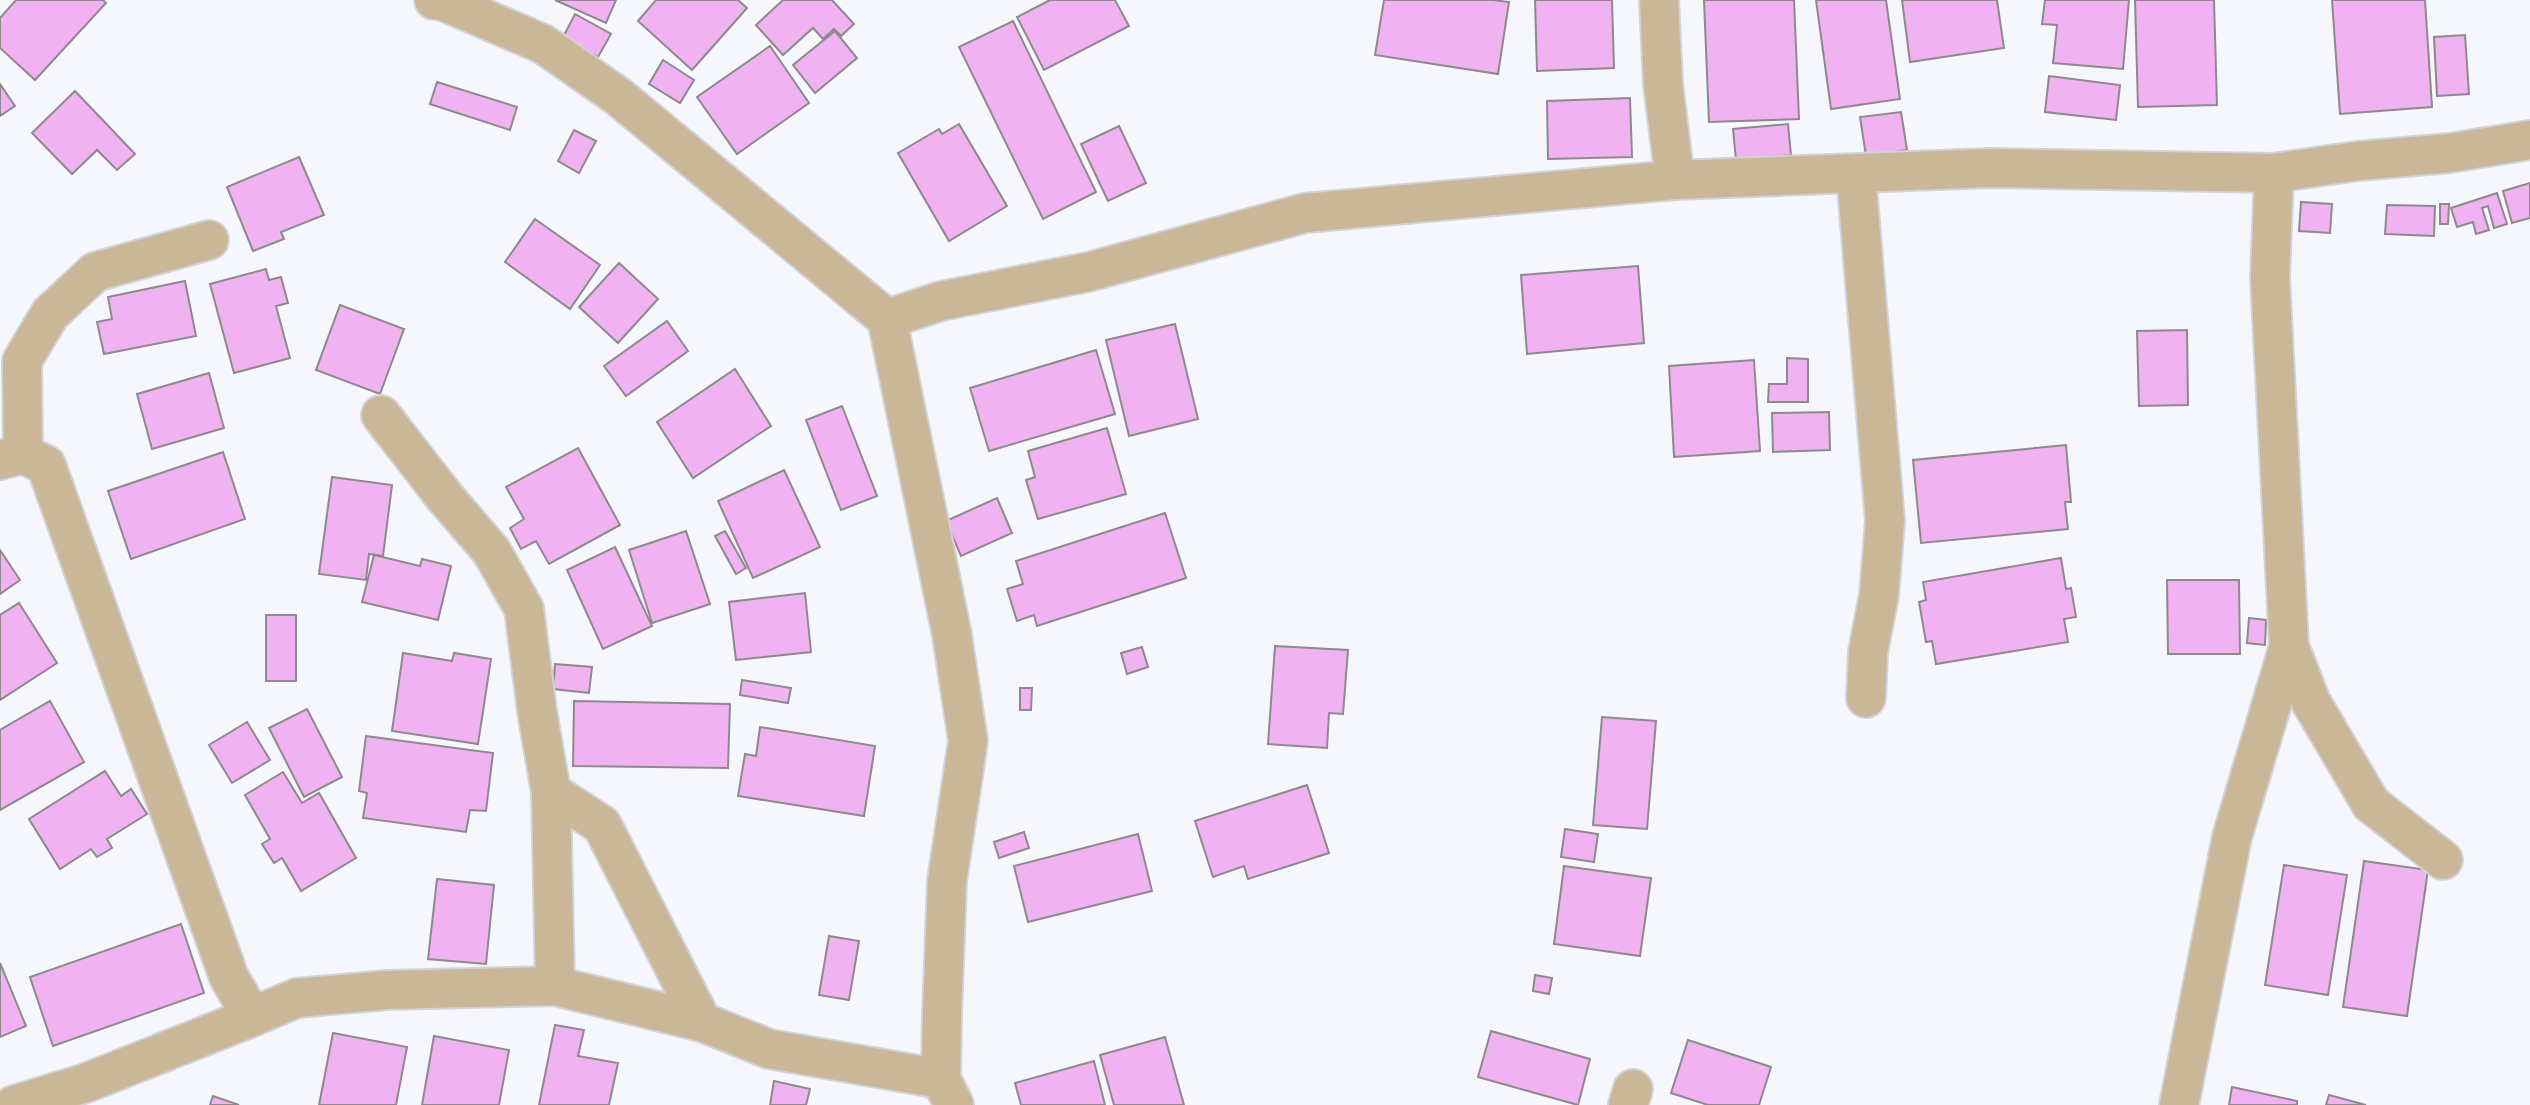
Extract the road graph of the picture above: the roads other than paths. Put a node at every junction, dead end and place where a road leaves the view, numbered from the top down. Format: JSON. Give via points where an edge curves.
{"nodes":[{"id":1,"x":434,"y":0,"type":"edge"},
{"id":2,"x":1659,"y":0,"type":"edge"},
{"id":3,"x":2530,"y":140,"type":"edge"},
{"id":4,"x":2274,"y":173,"type":"junction"},
{"id":5,"x":1856,"y":175,"type":"junction"},
{"id":6,"x":1675,"y":180,"type":"junction"},
{"id":7,"x":209,"y":240,"type":"dead end"},
{"id":8,"x":887,"y":319,"type":"junction"},
{"id":9,"x":382,"y":415,"type":"dead end"},
{"id":10,"x":11,"y":457,"type":"edge"},
{"id":11,"x":2289,"y":646,"type":"junction"},
{"id":12,"x":1866,"y":698,"type":"dead end"},
{"id":13,"x":551,"y":792,"type":"junction"},
{"id":14,"x":2442,"y":860,"type":"dead end"},
{"id":15,"x":555,"y":986,"type":"junction"},
{"id":16,"x":252,"y":1017,"type":"junction"},
{"id":17,"x":702,"y":1022,"type":"junction"},
{"id":18,"x":948,"y":1092,"type":"edge"},
{"id":19,"x":14,"y":1105,"type":"edge"},
{"id":20,"x":2179,"y":1105,"type":"edge"}],
"edges":[{"from":1,"to":8,"type":"street","via":[[543,44],[619,97]]},
{"from":2,"to":6,"type":"street"},
{"from":3,"to":4,"type":"street"},
{"from":4,"to":5,"type":"street","via":[[1990,168]]},
{"from":4,"to":11,"type":"street","via":[[2270,278]]},
{"from":5,"to":6,"type":"street"},
{"from":5,"to":12,"type":"street","via":[[1885,521]]},
{"from":6,"to":8,"type":"street","via":[[1305,213],[1088,272],[941,301]]},
{"from":7,"to":10,"type":"street","via":[[95,272],[50,314],[22,360]]},
{"from":8,"to":18,"type":"street","via":[[952,635],[968,741],[947,881]]},
{"from":9,"to":13,"type":"street","via":[[492,552],[524,609]]},
{"from":10,"to":16,"type":"street","via":[[46,465],[229,978]]},
{"from":11,"to":14,"type":"street","via":[[2311,702],[2371,804]]},
{"from":11,"to":20,"type":"street","via":[[2232,837]]},
{"from":13,"to":15,"type":"street"},
{"from":13,"to":17,"type":"street","via":[[602,825]]},
{"from":15,"to":16,"type":"street","via":[[387,990],[297,998]]},
{"from":15,"to":17,"type":"street"},
{"from":16,"to":19,"type":"street","via":[[86,1083]]},
{"from":17,"to":18,"type":"street","via":[[769,1049]]}]}
